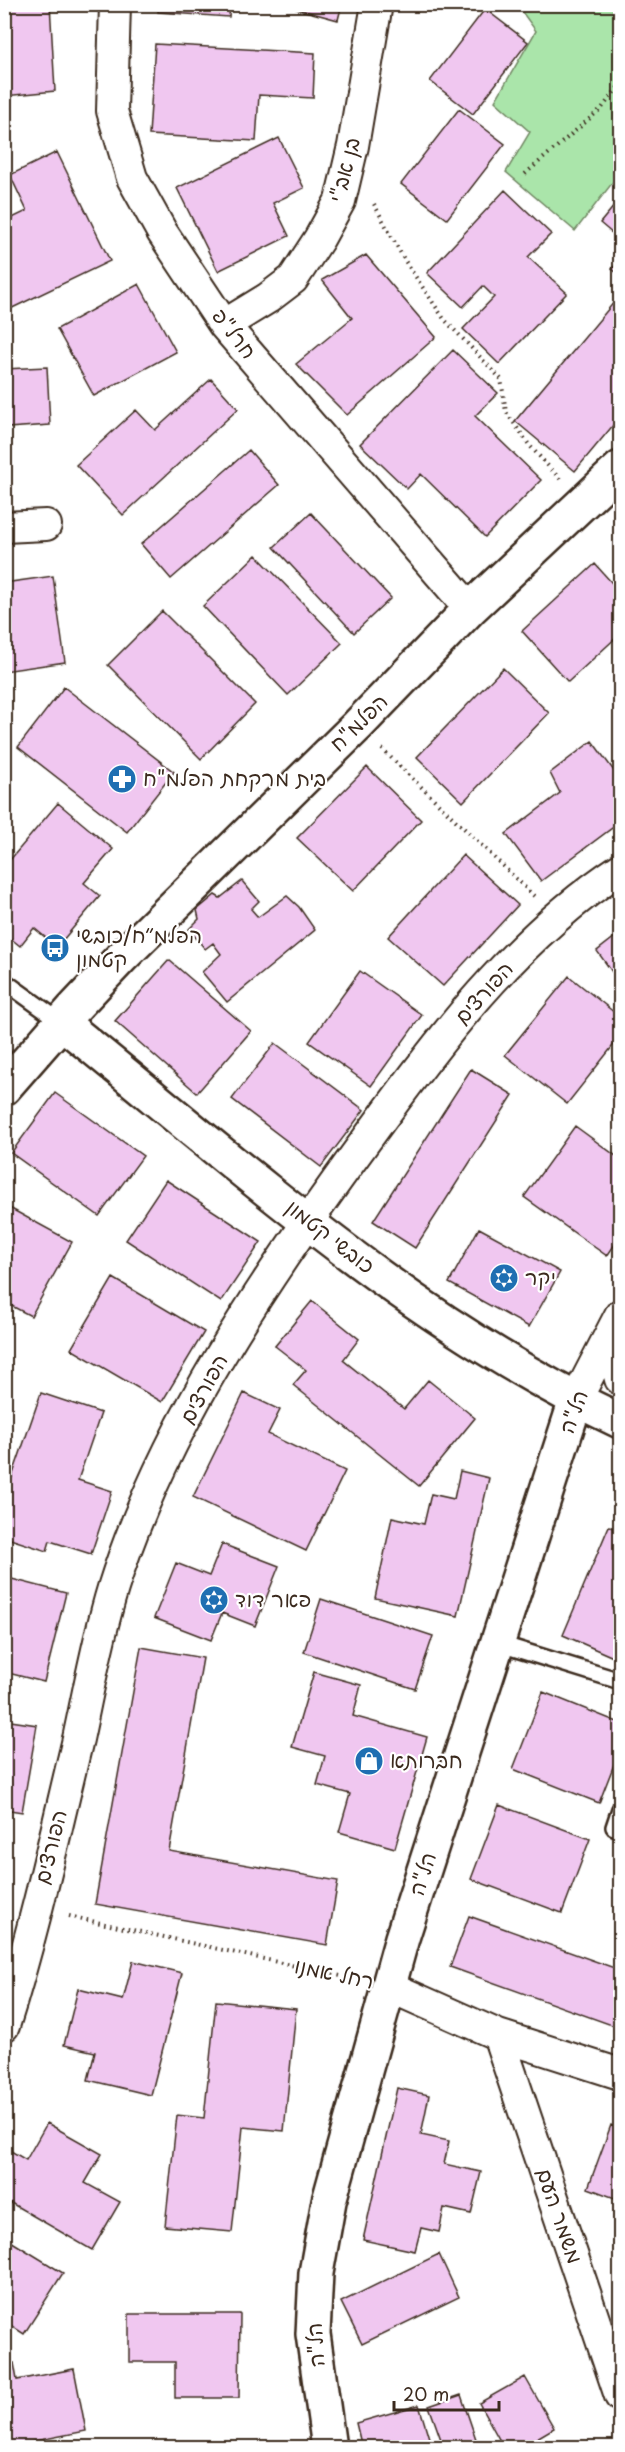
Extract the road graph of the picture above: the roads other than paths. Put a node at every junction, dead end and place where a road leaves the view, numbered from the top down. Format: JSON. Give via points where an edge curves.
{"nodes":[{"id":1,"x":115,"y":4,"type":"edge"},
{"id":2,"x":377,"y":4,"type":"edge"},
{"id":3,"x":224,"y":324,"type":"junction"},
{"id":4,"x":621,"y":468,"type":"edge"},
{"id":5,"x":46,"y":525,"type":"dead end"},
{"id":6,"x":4,"y":526,"type":"edge"},
{"id":7,"x":470,"y":609,"type":"junction"},
{"id":8,"x":621,"y":869,"type":"edge"},
{"id":9,"x":4,"y":981,"type":"edge"},
{"id":10,"x":61,"y":1022,"type":"junction"},
{"id":11,"x":4,"y":1088,"type":"edge"},
{"id":12,"x":307,"y":1220,"type":"junction"},
{"id":13,"x":619,"y":1318,"type":"edge"},
{"id":14,"x":621,"y":1379,"type":"edge"},
{"id":15,"x":576,"y":1400,"type":"junction"},
{"id":16,"x":621,"y":1421,"type":"edge"},
{"id":17,"x":497,"y":1643,"type":"junction"},
{"id":18,"x":621,"y":1681,"type":"edge"},
{"id":19,"x":621,"y":1809,"type":"edge"},
{"id":20,"x":614,"y":1827,"type":"dead end"},
{"id":21,"x":390,"y":1987,"type":"junction"},
{"id":22,"x":4,"y":2026,"type":"edge"},
{"id":23,"x":498,"y":2035,"type":"junction"},
{"id":24,"x":621,"y":2074,"type":"edge"},
{"id":25,"x":621,"y":2396,"type":"edge"},
{"id":26,"x":329,"y":2448,"type":"edge"}],
"edges":[{"from":1,"to":3,"type":"street","name":"חרל\"פ","via":[[112,111],[132,178],[162,232]]},
{"from":2,"to":3,"type":"street","name":"בן אב\"י","via":[[340,201],[293,279]]},
{"from":3,"to":7,"type":"street","name":"חרל\"פ"},
{"from":4,"to":7,"type":"street","name":"הפלמ\"ח"},
{"from":5,"to":6,"type":"street"},
{"from":7,"to":10,"type":"street","name":"הפלמ\"ח"},
{"from":8,"to":12,"type":"street","name":"הפורצים","via":[[556,916],[484,991],[421,1065]]},
{"from":9,"to":10,"type":"lane"},
{"from":10,"to":11,"type":"street","name":"הפלמ\"ח"},
{"from":10,"to":12,"type":"street","name":"כובשי קטמון"},
{"from":12,"to":15,"type":"street","name":"כובשי קטמון","via":[[492,1353]]},
{"from":12,"to":22,"type":"street","name":"הפורצים","via":[[210,1375],[137,1522],[113,1588]]},
{"from":13,"to":14,"type":"street","name":"הל\"ה","via":[[614,1356]]},
{"from":13,"to":15,"type":"street","name":"הל\"ה"},
{"from":15,"to":16,"type":"street","name":"כובשי קטמון"},
{"from":15,"to":17,"type":"street","name":"הל\"ה"},
{"from":17,"to":18,"type":"lane"},
{"from":17,"to":21,"type":"street","name":"הל\"ה","via":[[402,1938]]},
{"from":19,"to":20,"type":"lane"},
{"from":21,"to":23,"type":"street","name":"רחל אמנו"},
{"from":21,"to":26,"type":"street","name":"הל\"ה","via":[[330,2201],[316,2273],[313,2334]]},
{"from":23,"to":24,"type":"street","name":"רחל אמנו"},
{"from":23,"to":25,"type":"street","name":"משמר העם"}]}
